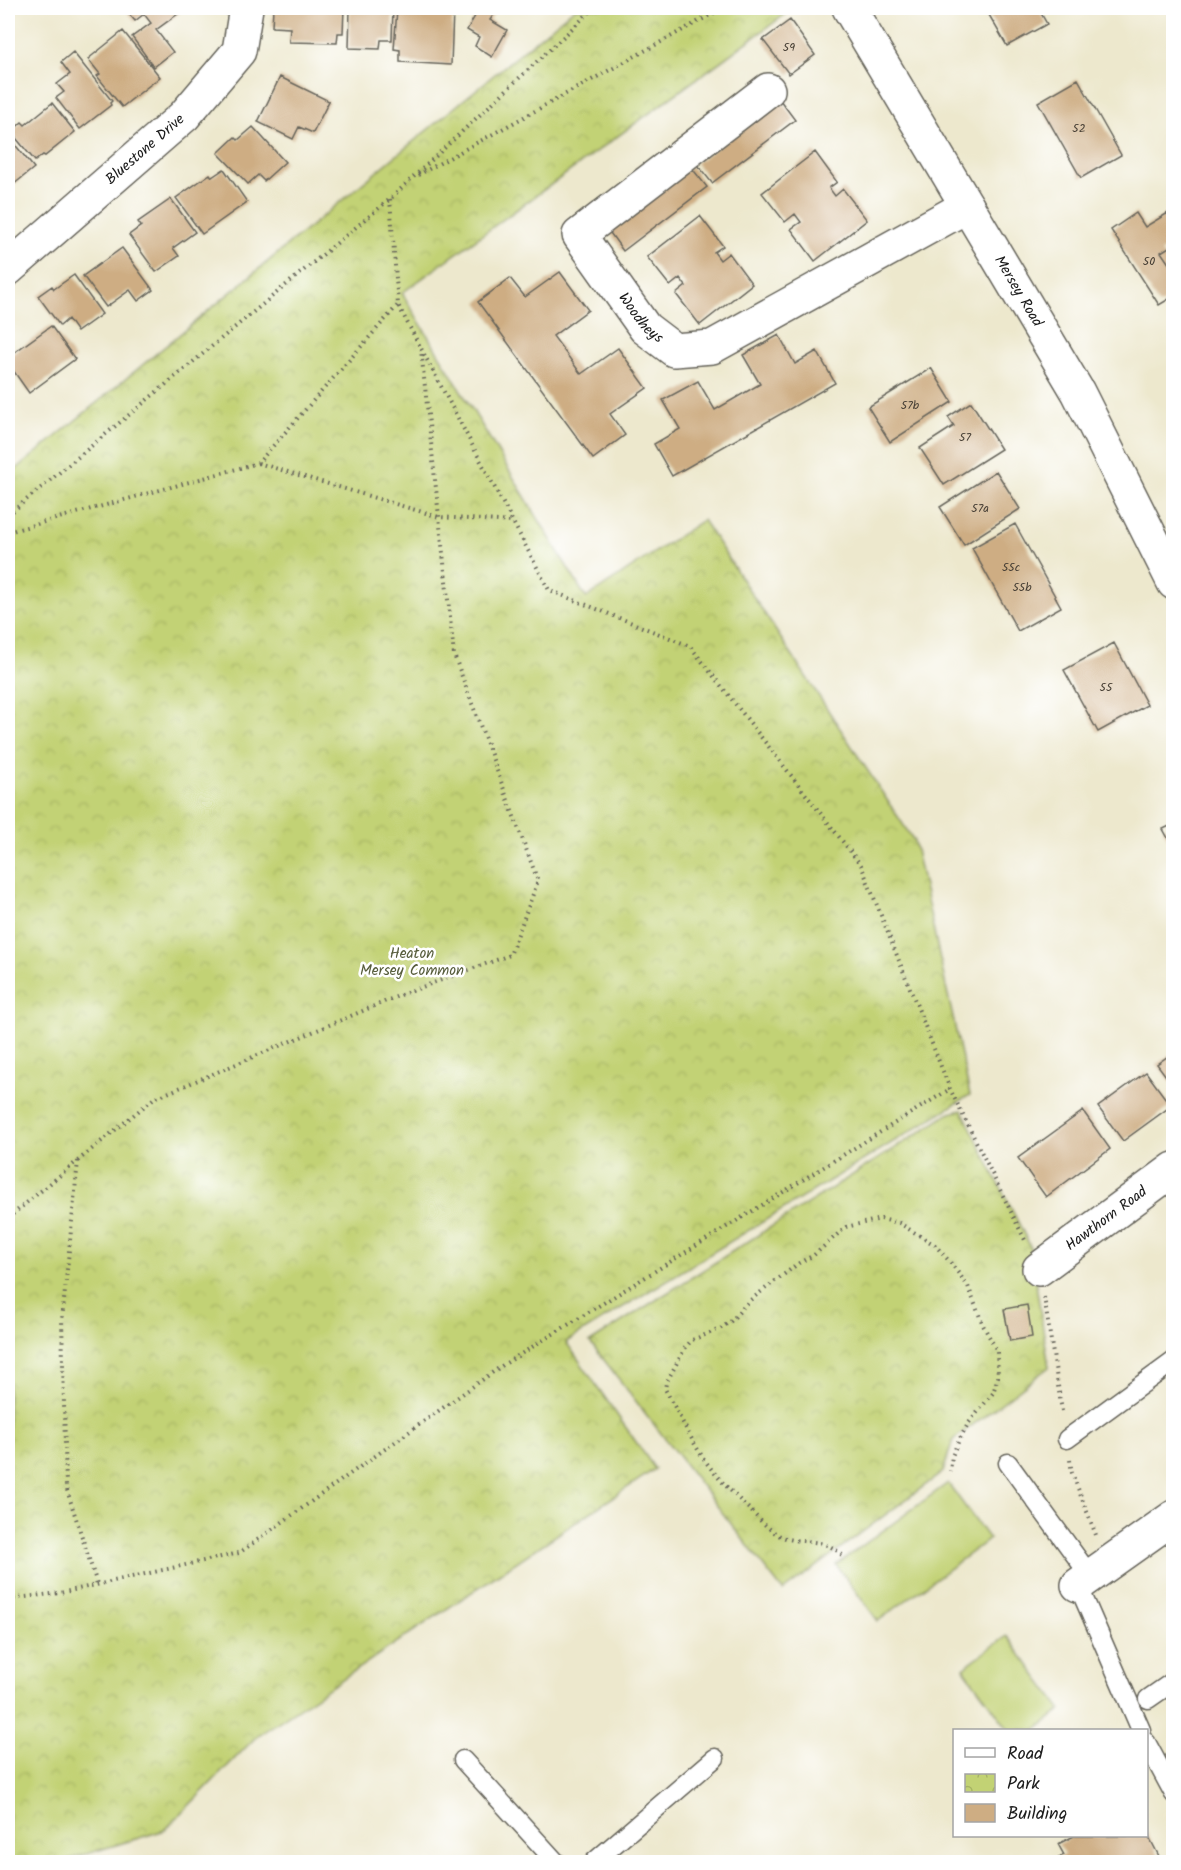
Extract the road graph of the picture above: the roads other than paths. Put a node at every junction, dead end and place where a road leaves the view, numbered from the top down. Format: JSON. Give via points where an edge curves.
{"nodes":[{"id":1,"x":246,"y":8,"type":"edge"},
{"id":2,"x":849,"y":8,"type":"edge"},
{"id":3,"x":768,"y":90,"type":"dead end"},
{"id":4,"x":967,"y":206,"type":"junction"},
{"id":5,"x":8,"y":269,"type":"edge"},
{"id":6,"x":1173,"y":583,"type":"edge"},
{"id":7,"x":1173,"y":1169,"type":"edge"},
{"id":8,"x":1039,"y":1269,"type":"road end"},
{"id":9,"x":1173,"y":1361,"type":"edge"},
{"id":10,"x":1067,"y":1439,"type":"road end"},
{"id":11,"x":1008,"y":1463,"type":"dead end"},
{"id":12,"x":1173,"y":1517,"type":"edge"},
{"id":13,"x":1092,"y":1575,"type":"junction"},
{"id":14,"x":1173,"y":1681,"type":"edge"},
{"id":15,"x":1148,"y":1699,"type":"dead end"},
{"id":16,"x":1140,"y":1729,"type":"edge"},
{"id":17,"x":1148,"y":1746,"type":"edge"},
{"id":18,"x":716,"y":1758,"type":"dead end"},
{"id":19,"x":463,"y":1760,"type":"dead end"},
{"id":20,"x":1173,"y":1794,"type":"edge"},
{"id":21,"x":556,"y":1863,"type":"edge"},
{"id":22,"x":594,"y":1863,"type":"edge"}],
"edges":[{"from":1,"to":5,"type":"street","name":"Bluestone Drive","via":[[239,51],[184,116]]},
{"from":2,"to":4,"type":"street","name":"Mersey Road"},
{"from":3,"to":4,"type":"street","name":"Woodheys","via":[[579,235],[645,328],[674,350],[712,347]]},
{"from":4,"to":6,"type":"street","name":"Mersey Road","via":[[1078,392]]},
{"from":7,"to":8,"type":"street","name":"Hawthorn Road"},
{"from":9,"to":10,"type":"lane"},
{"from":11,"to":13,"type":"lane"},
{"from":12,"to":13,"type":"street"},
{"from":13,"to":16,"type":"lane"},
{"from":14,"to":15,"type":"lane"},
{"from":17,"to":20,"type":"lane"},
{"from":18,"to":22,"type":"lane"},
{"from":19,"to":21,"type":"lane"}]}
